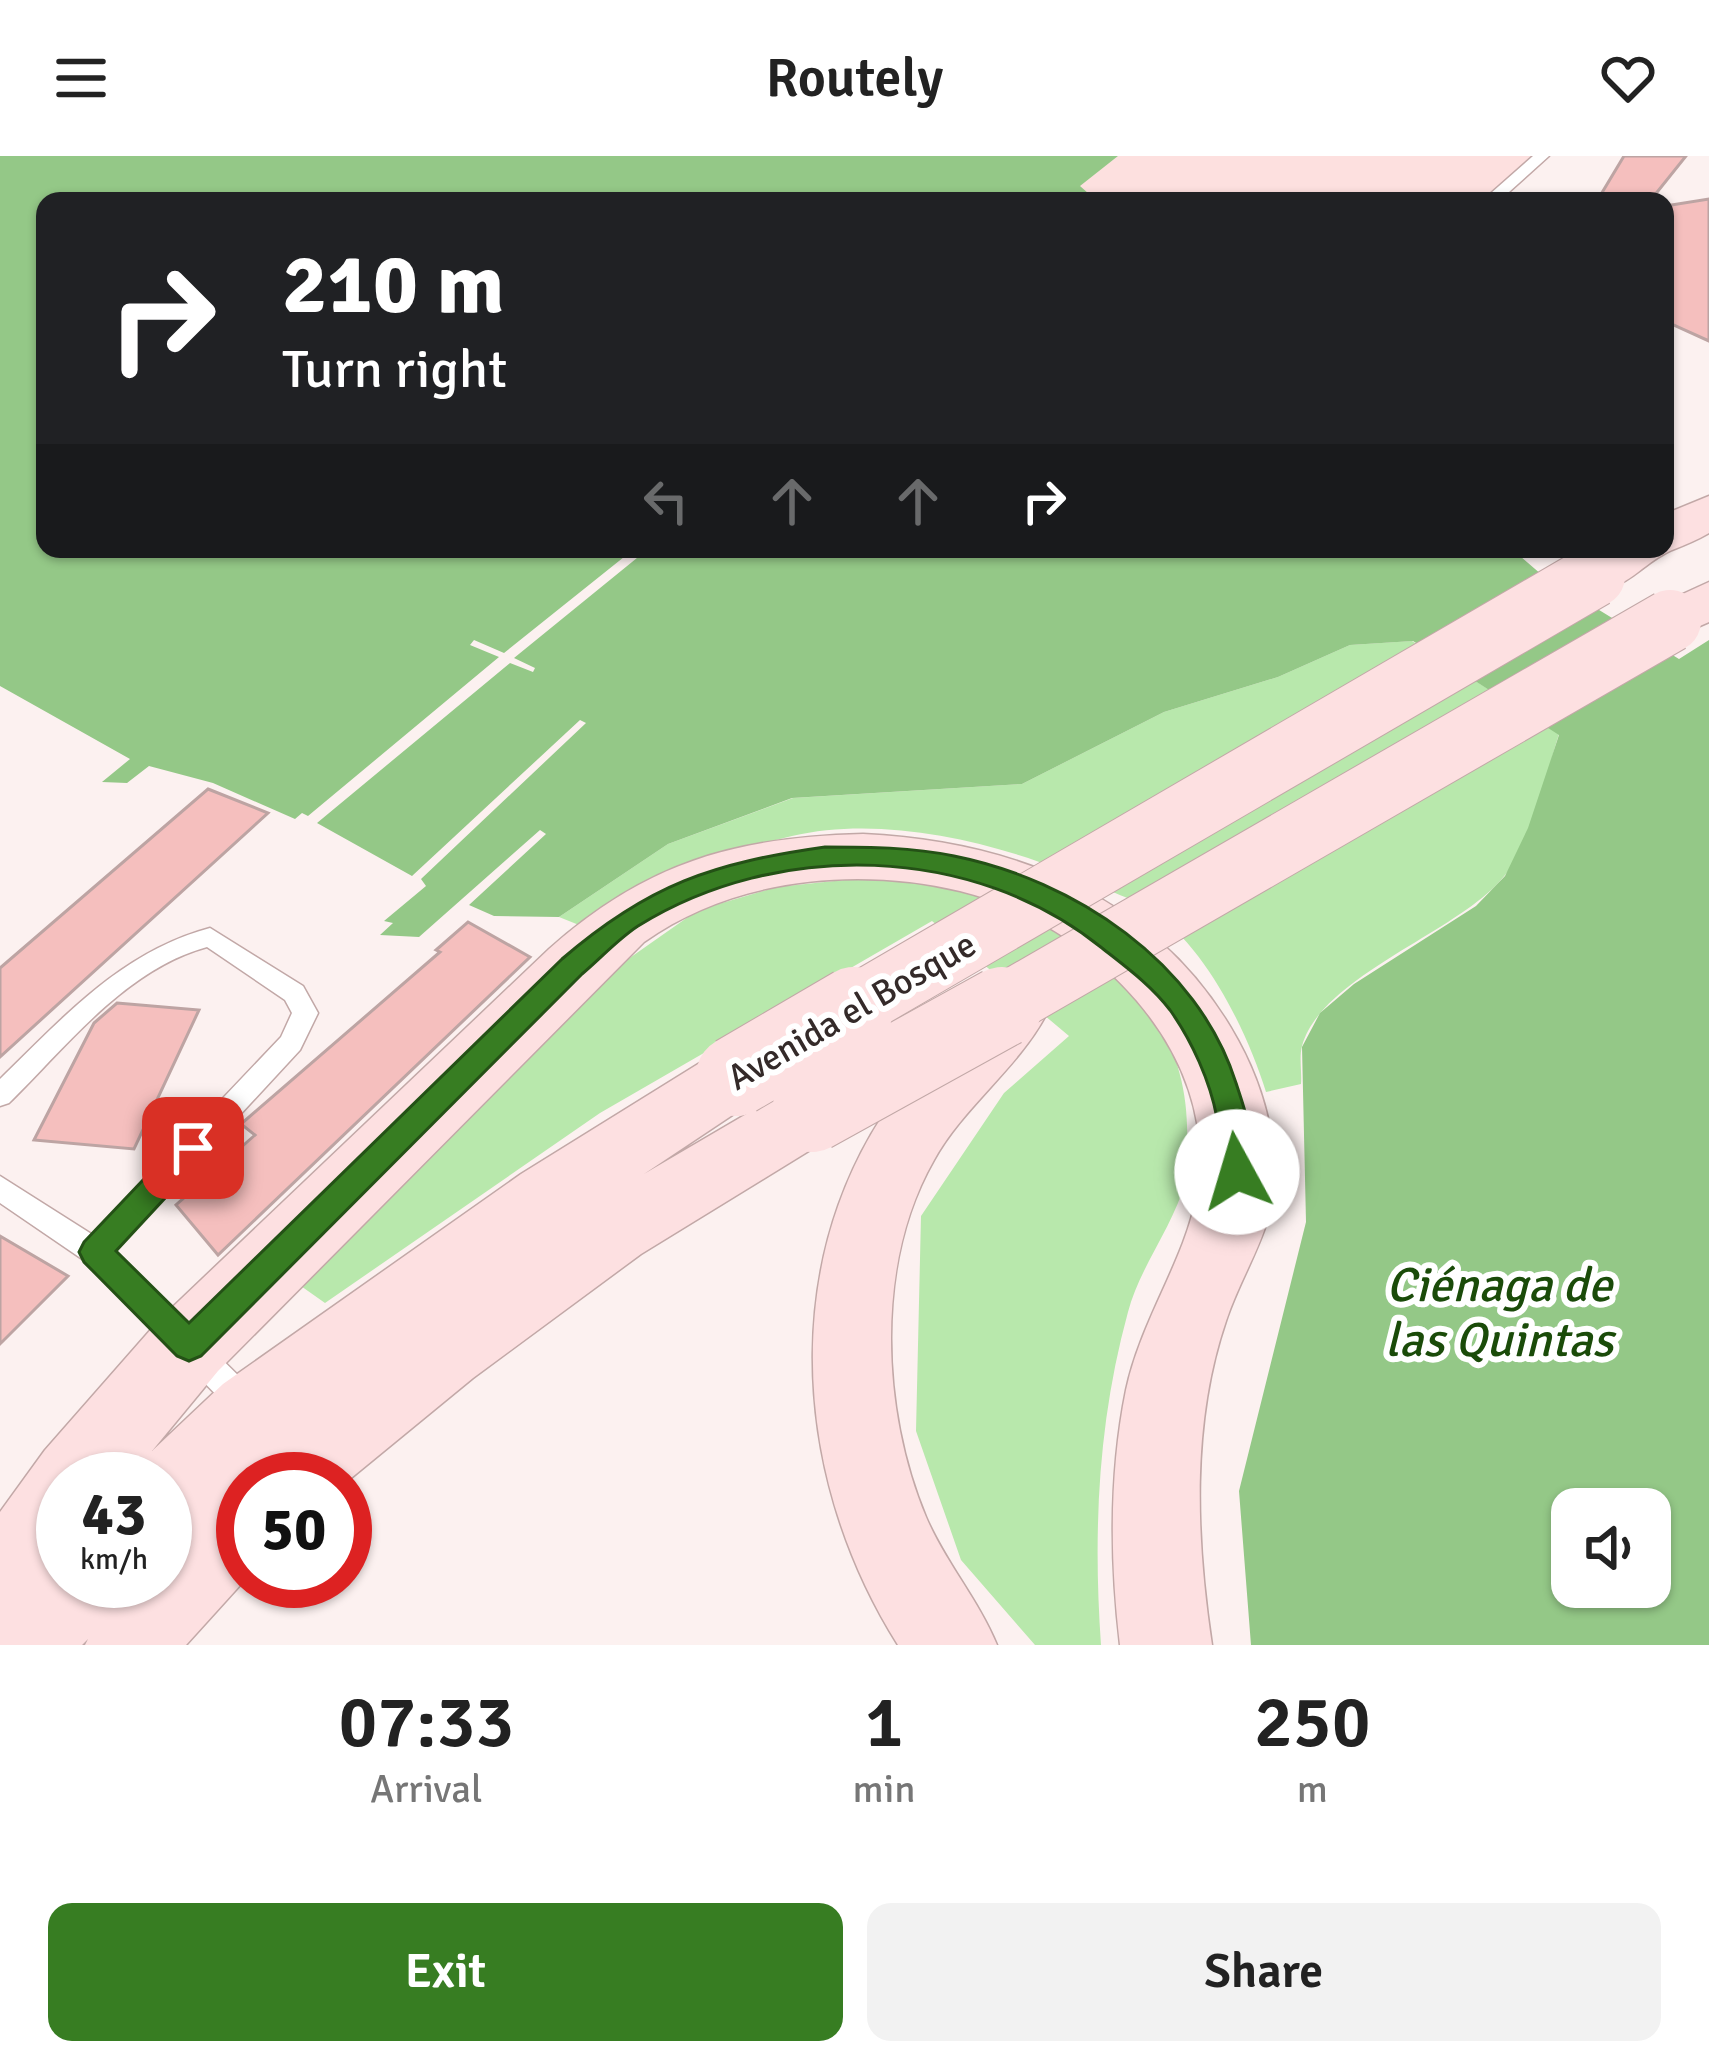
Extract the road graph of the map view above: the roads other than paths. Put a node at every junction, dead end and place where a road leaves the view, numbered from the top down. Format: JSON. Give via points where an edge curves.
{"nodes":[{"id":1,"x":1542,"y":156,"type":"edge"},
{"id":2,"x":1500,"y":192,"type":"edge"},
{"id":3,"x":1709,"y":512,"type":"edge"},
{"id":4,"x":1674,"y":531,"type":"edge"},
{"id":5,"x":1618,"y":562,"type":"edge"},
{"id":6,"x":1689,"y":610,"type":"edge"},
{"id":7,"x":1033,"y":990,"type":"junction"},
{"id":8,"x":0,"y":1095,"type":"edge"},
{"id":9,"x":0,"y":1188,"type":"edge"},
{"id":10,"x":95,"y":1252,"type":"junction"},
{"id":11,"x":189,"y":1346,"type":"junction"},
{"id":12,"x":269,"y":1445,"type":"edge"},
{"id":13,"x":98,"y":1452,"type":"edge"},
{"id":14,"x":192,"y":1484,"type":"edge"},
{"id":15,"x":36,"y":1535,"type":"edge"},
{"id":16,"x":216,"y":1548,"type":"edge"},
{"id":17,"x":0,"y":1587,"type":"edge"},
{"id":18,"x":55,"y":1608,"type":"edge"},
{"id":19,"x":22,"y":1645,"type":"edge"},
{"id":20,"x":131,"y":1645,"type":"edge"},
{"id":21,"x":951,"y":1645,"type":"edge"},
{"id":22,"x":1166,"y":1645,"type":"edge"}],
"edges":[{"from":1,"to":2,"type":"lane"},
{"from":3,"to":4,"type":"main road"},
{"from":5,"to":12,"type":"main road","name":"Avenida el Bosque","bridge":true,"via":[[736,1076],[548,1197]]},
{"from":6,"to":7,"type":"main road","name":"Avenida el Bosque","bridge":true},
{"from":7,"to":12,"type":"main road","name":"Avenida el Bosque","bridge":true,"via":[[614,1231],[444,1352]]},
{"from":7,"to":21,"type":"main road","via":[[930,1102],[895,1159],[869,1222],[854,1291],[850,1367],[861,1448],[886,1531]]},
{"from":8,"to":10,"type":"lane","via":[[148,957],[182,941],[210,937],[294,993],[305,1013],[291,1043]]},
{"from":9,"to":10,"type":"lane"},
{"from":10,"to":11,"type":"lane"},
{"from":11,"to":12,"type":"lane"},
{"from":11,"to":13,"type":"main road"},
{"from":11,"to":22,"type":"main road","via":[[572,967],[665,897],[715,878],[825,857],[896,857],[1010,881],[1078,913],[1161,979],[1215,1064],[1232,1116],[1230,1228],[1187,1318],[1162,1424]]},
{"from":12,"to":14,"type":"main road","name":"Avenida el Bosque"},
{"from":15,"to":17,"type":"main road"},
{"from":16,"to":20,"type":"main road"},
{"from":18,"to":19,"type":"main road"}]}
